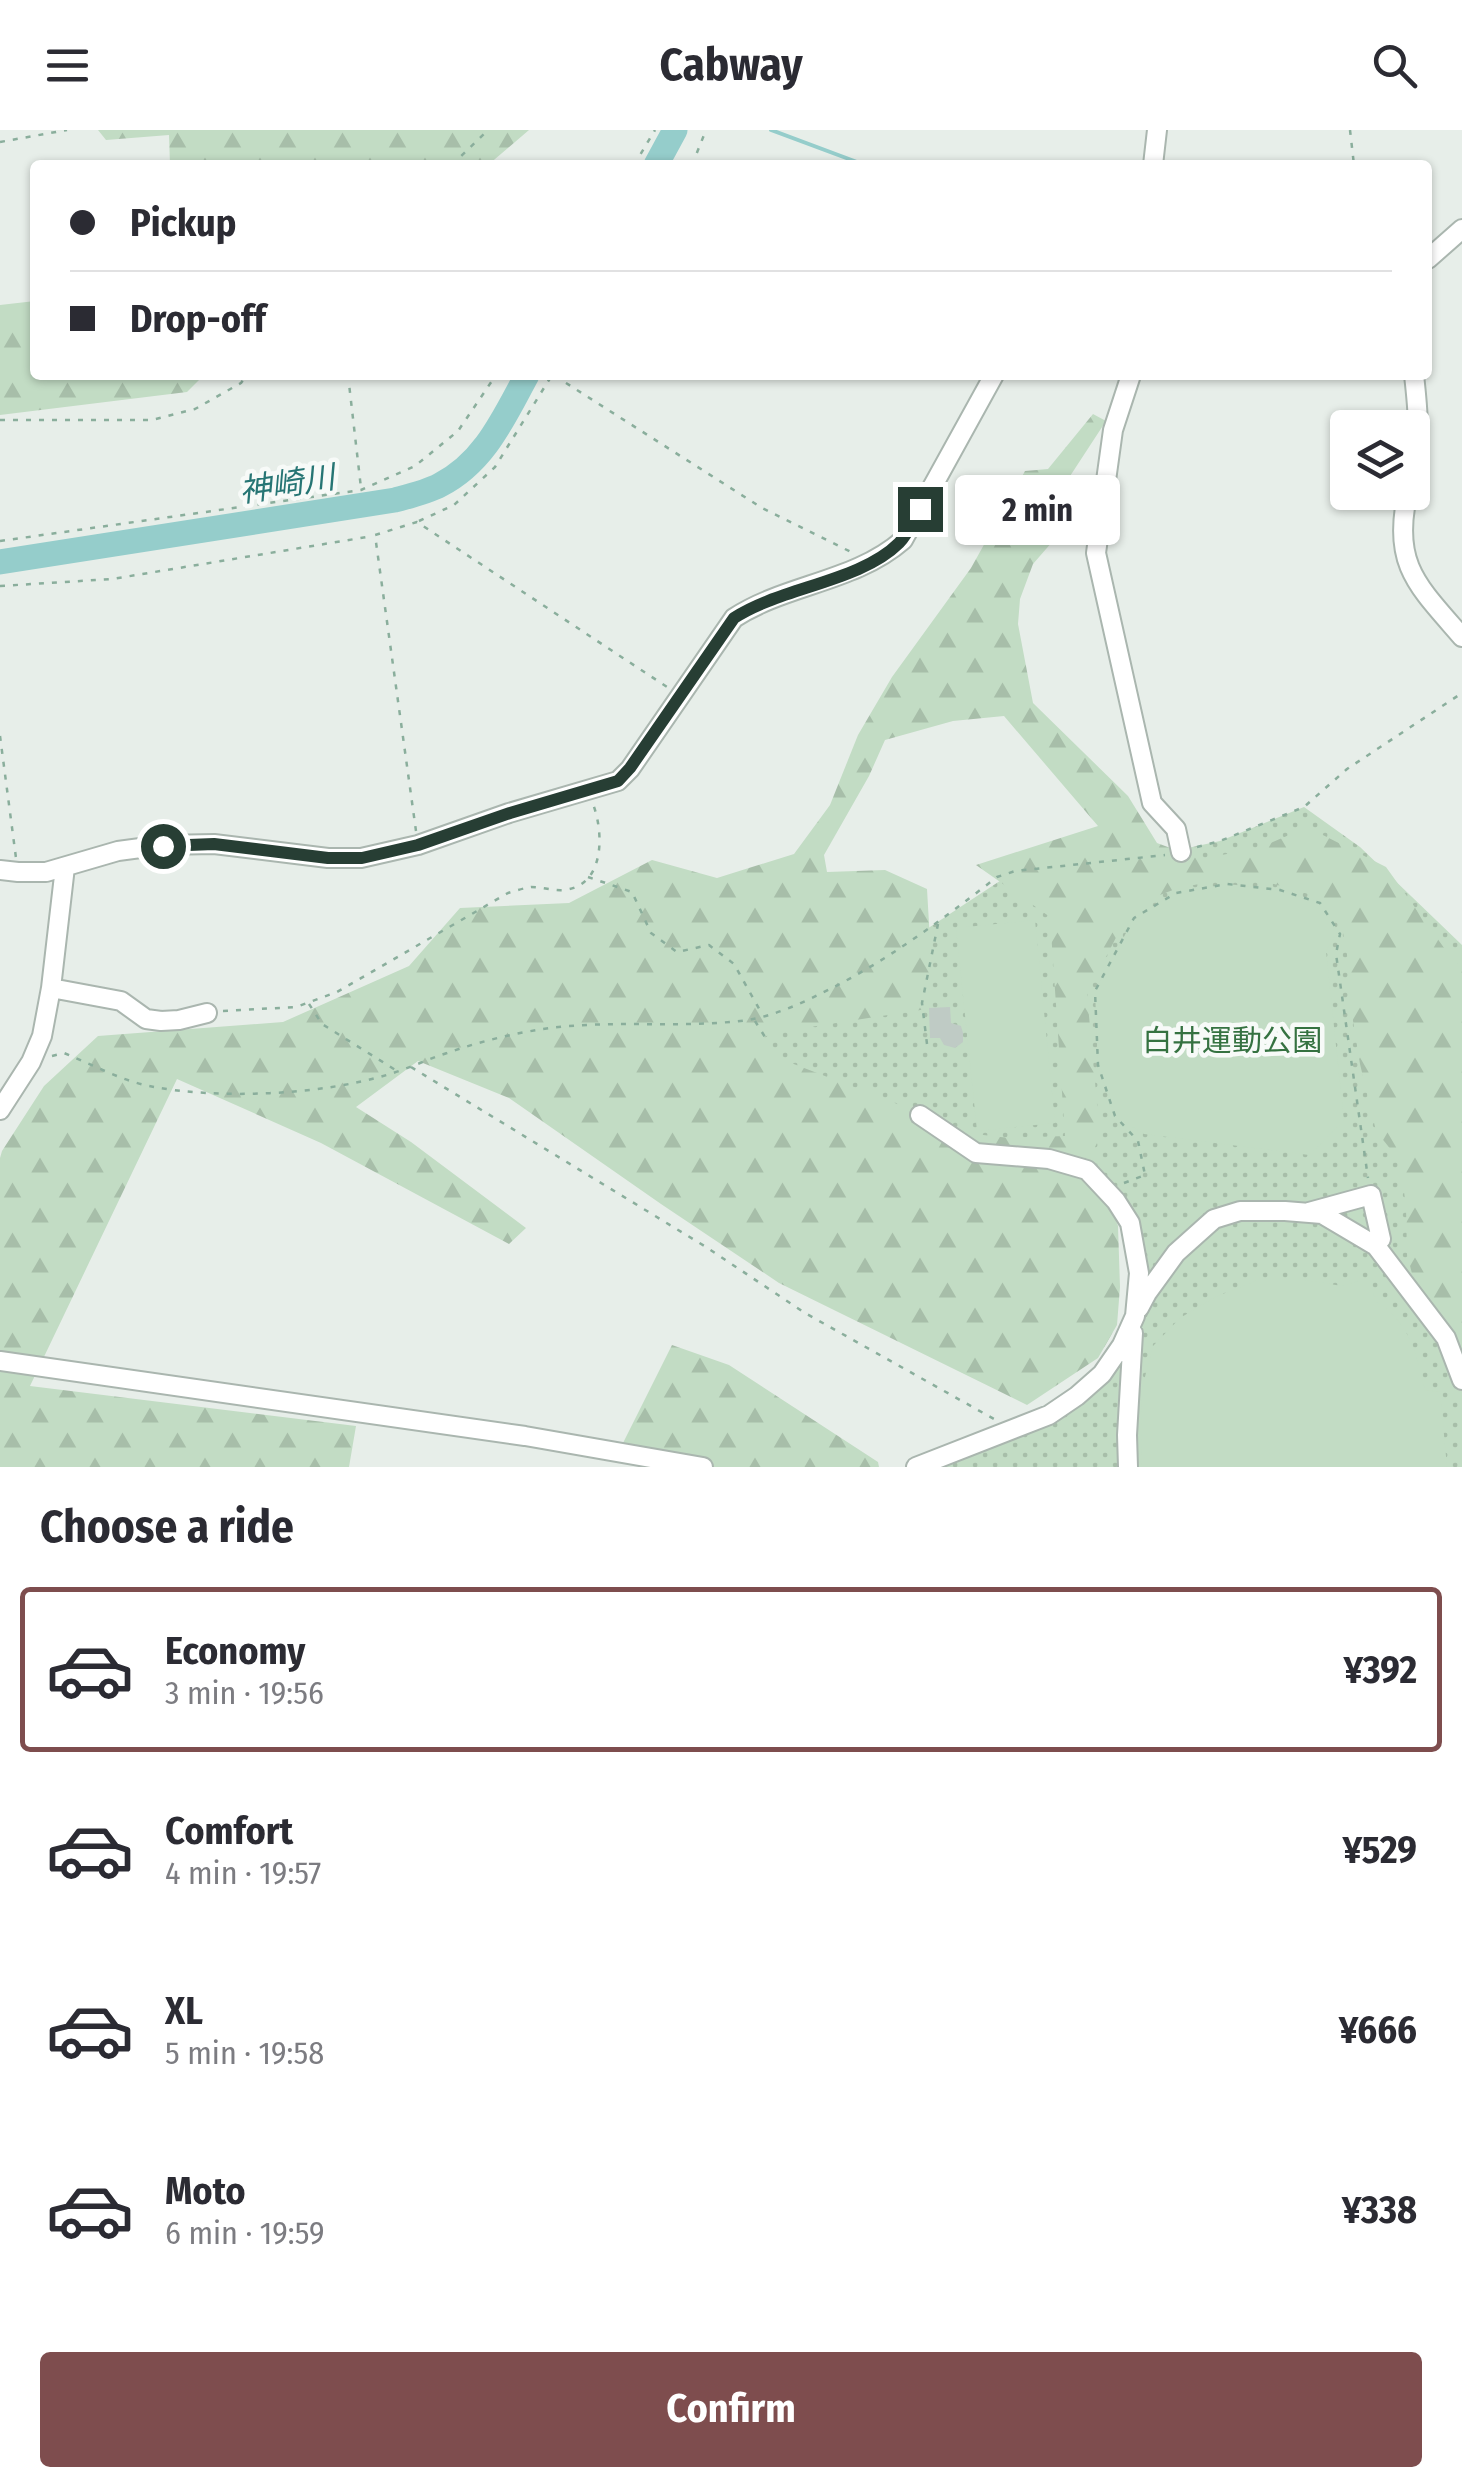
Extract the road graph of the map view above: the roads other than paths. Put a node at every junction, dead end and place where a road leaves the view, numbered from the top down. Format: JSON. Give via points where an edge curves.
{"nodes":[{"id":1,"x":1158,"y":130,"type":"edge"},
{"id":2,"x":1154,"y":160,"type":"edge"},
{"id":3,"x":1462,"y":229,"type":"edge"},
{"id":4,"x":1432,"y":255,"type":"edge"},
{"id":5,"x":991,"y":380,"type":"edge"},
{"id":6,"x":1128,"y":380,"type":"edge"},
{"id":7,"x":1414,"y":380,"type":"edge"},
{"id":8,"x":1417,"y":410,"type":"edge"},
{"id":9,"x":1404,"y":510,"type":"edge"},
{"id":10,"x":1462,"y":636,"type":"edge"},
{"id":11,"x":1181,"y":852,"type":"road end"},
{"id":12,"x":65,"y":867,"type":"junction"},
{"id":13,"x":9,"y":871,"type":"edge"},
{"id":14,"x":51,"y":988,"type":"junction"},
{"id":15,"x":207,"y":1013,"type":"road end"},
{"id":16,"x":0,"y":1110,"type":"edge"},
{"id":17,"x":920,"y":1114,"type":"dead end"},
{"id":18,"x":1308,"y":1212,"type":"junction"},
{"id":19,"x":1370,"y":1242,"type":"junction"},
{"id":20,"x":1135,"y":1316,"type":"junction"},
{"id":21,"x":0,"y":1361,"type":"edge"},
{"id":22,"x":1462,"y":1380,"type":"edge"},
{"id":23,"x":702,"y":1467,"type":"edge"},
{"id":24,"x":916,"y":1467,"type":"edge"},
{"id":25,"x":1128,"y":1467,"type":"edge"}],
"edges":[{"from":1,"to":2,"type":"street"},
{"from":3,"to":4,"type":"street"},
{"from":5,"to":12,"type":"street","via":[[903,540],[863,566],[734,618],[618,781],[362,858],[214,844],[118,851]]},
{"from":6,"to":11,"type":"street","via":[[1113,430],[1096,553],[1152,803],[1176,828]]},
{"from":7,"to":8,"type":"street"},
{"from":9,"to":10,"type":"street","via":[[1411,574]]},
{"from":12,"to":13,"type":"street"},
{"from":12,"to":14,"type":"street"},
{"from":14,"to":15,"type":"street","via":[[121,1001],[146,1019]]},
{"from":14,"to":16,"type":"street","via":[[42,1036]]},
{"from":17,"to":20,"type":"street","via":[[976,1153],[1049,1159],[1087,1170],[1130,1223],[1139,1273]]},
{"from":18,"to":19,"type":"street"},
{"from":18,"to":19,"type":"street","via":[[1370,1195],[1381,1239]]},
{"from":18,"to":20,"type":"street","via":[[1240,1212],[1214,1219],[1176,1253]]},
{"from":19,"to":22,"type":"street","via":[[1446,1338]]},
{"from":20,"to":24,"type":"street","via":[[1102,1374],[1077,1396],[1049,1415]]},
{"from":20,"to":25,"type":"street"},
{"from":21,"to":23,"type":"street"}]}
